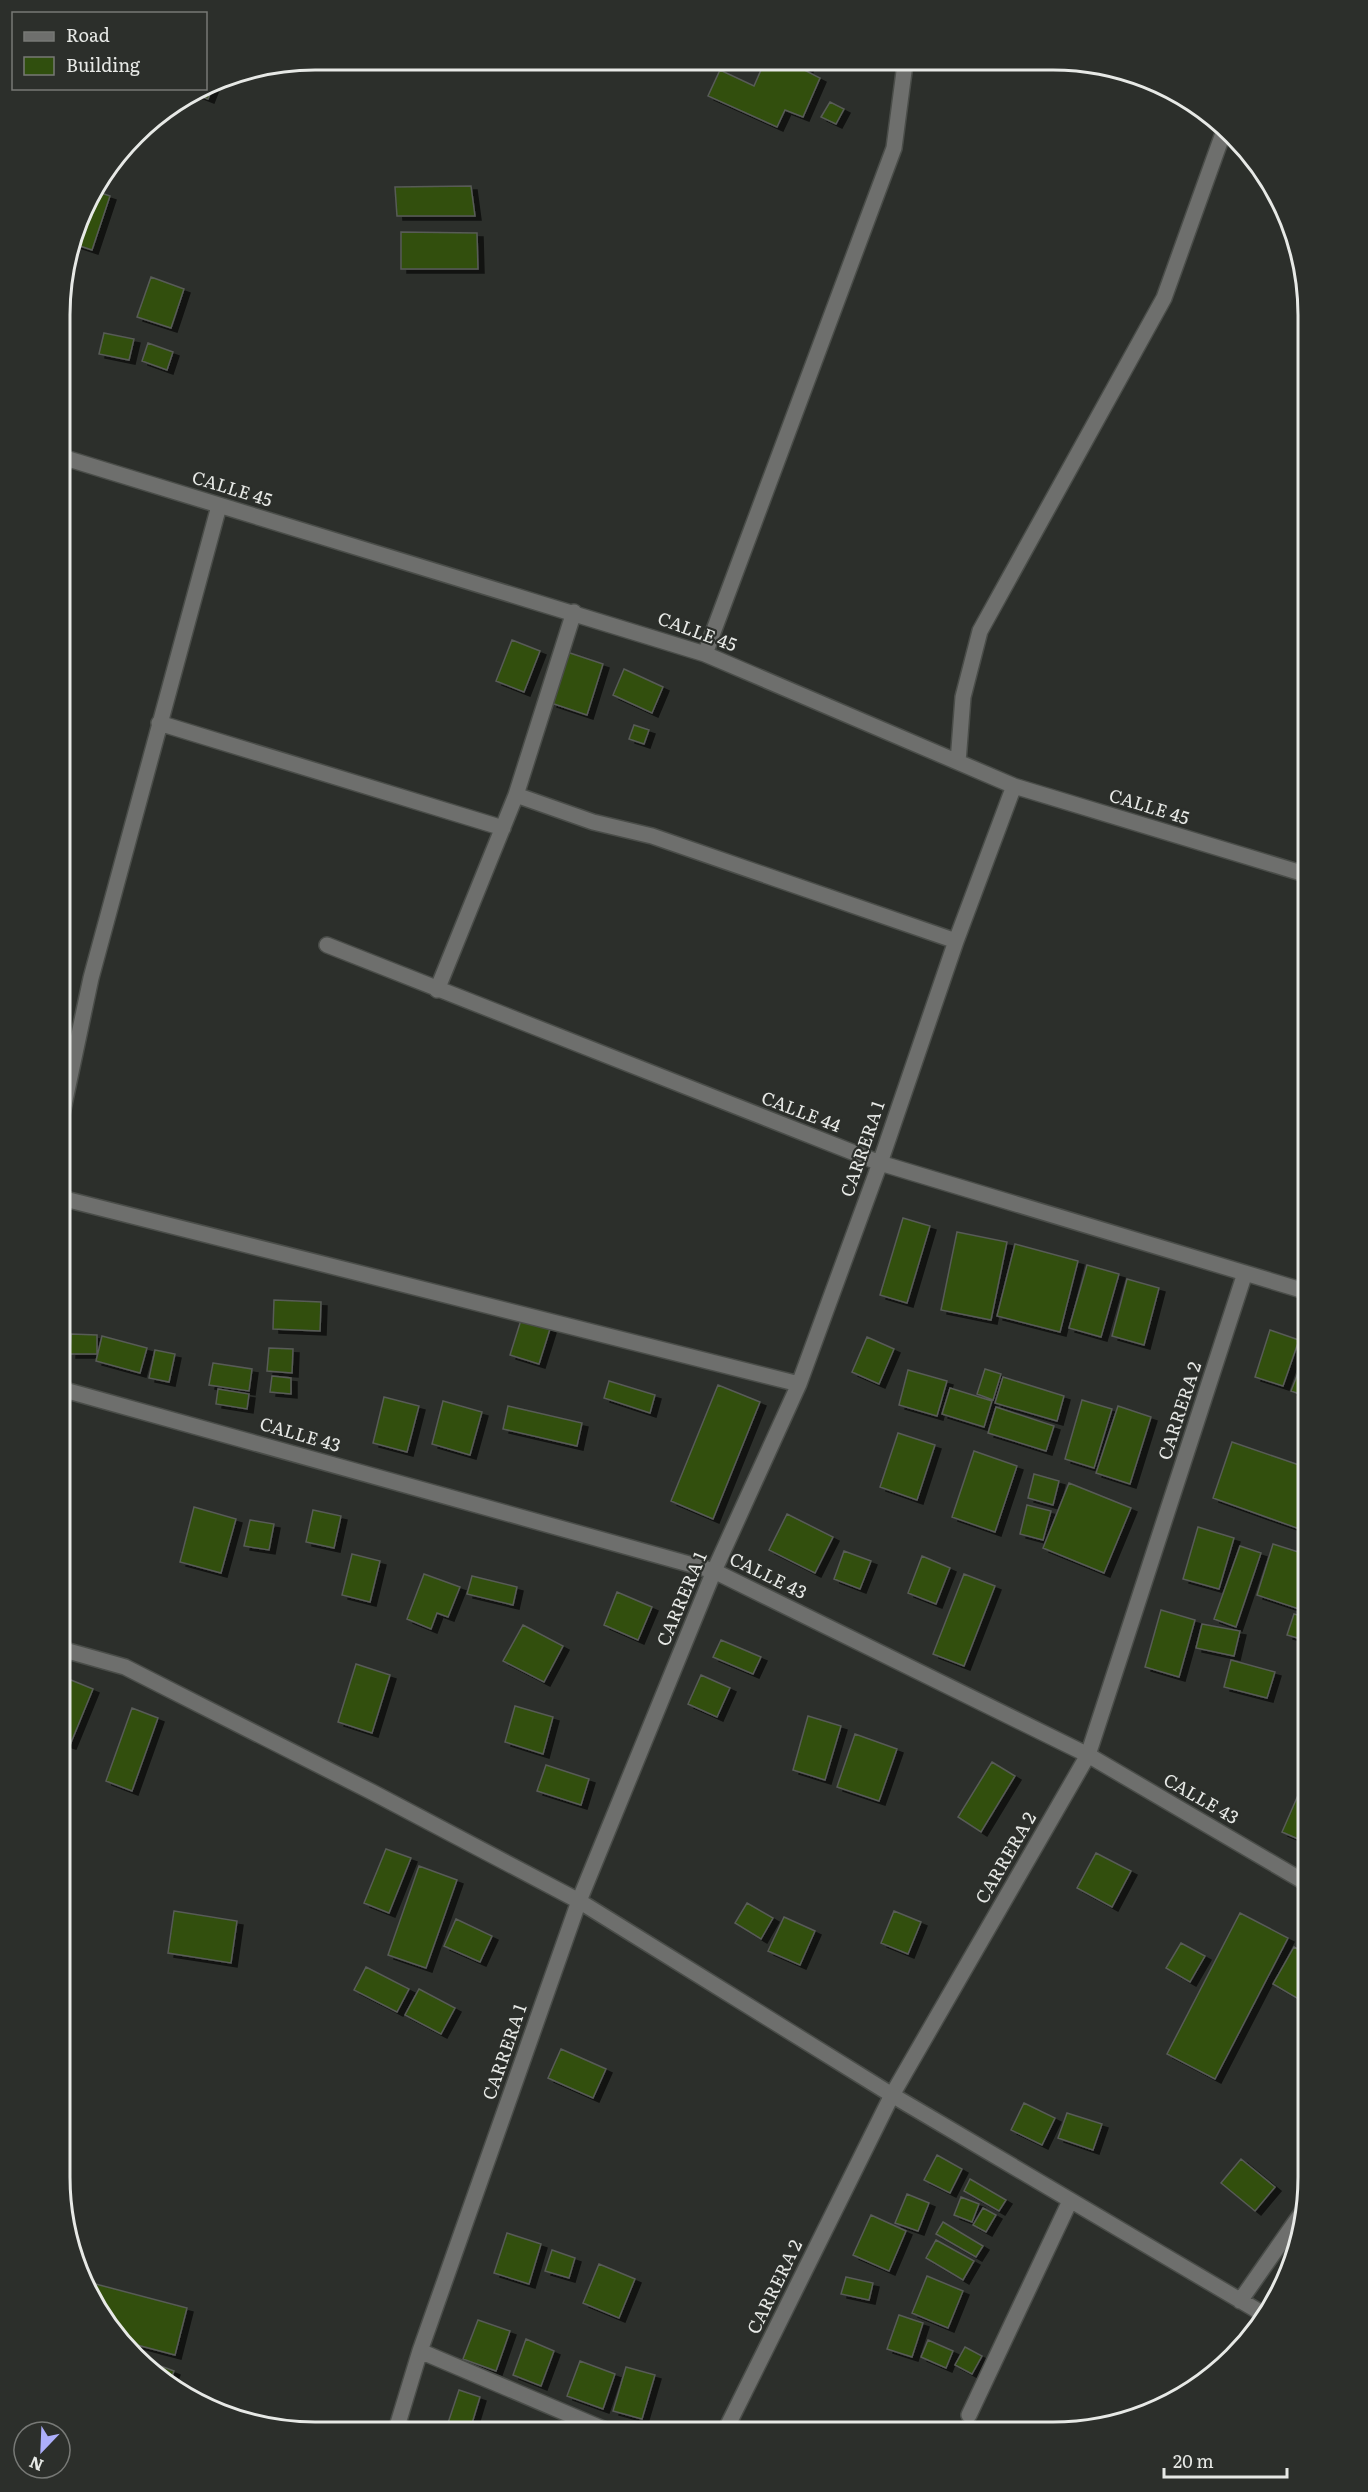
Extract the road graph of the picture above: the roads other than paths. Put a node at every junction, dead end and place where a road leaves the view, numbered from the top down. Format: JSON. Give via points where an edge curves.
{"nodes":[{"id":1,"x":904,"y":70,"type":"edge"},
{"id":2,"x":1221,"y":138,"type":"edge"},
{"id":3,"x":70,"y":460,"type":"edge"},
{"id":4,"x":219,"y":506,"type":"junction"},
{"id":5,"x":574,"y":612,"type":"junction"},
{"id":6,"x":705,"y":654,"type":"junction"},
{"id":7,"x":159,"y":723,"type":"junction"},
{"id":8,"x":958,"y":762,"type":"junction"},
{"id":9,"x":1014,"y":786,"type":"junction"},
{"id":10,"x":516,"y":795,"type":"junction"},
{"id":11,"x":503,"y":828,"type":"junction"},
{"id":12,"x":1298,"y":872,"type":"edge"},
{"id":13,"x":956,"y":941,"type":"junction"},
{"id":14,"x":327,"y":945,"type":"dead end"},
{"id":15,"x":437,"y":990,"type":"junction"},
{"id":16,"x":70,"y":1077,"type":"edge"},
{"id":17,"x":880,"y":1163,"type":"junction"},
{"id":18,"x":70,"y":1200,"type":"edge"},
{"id":19,"x":1245,"y":1274,"type":"junction"},
{"id":20,"x":1298,"y":1289,"type":"edge"},
{"id":21,"x":799,"y":1384,"type":"junction"},
{"id":22,"x":70,"y":1391,"type":"edge"},
{"id":23,"x":714,"y":1570,"type":"junction"},
{"id":24,"x":70,"y":1652,"type":"edge"},
{"id":25,"x":1088,"y":1755,"type":"junction"},
{"id":26,"x":1298,"y":1878,"type":"edge"},
{"id":27,"x":579,"y":1901,"type":"junction"},
{"id":28,"x":892,"y":2095,"type":"junction"},
{"id":29,"x":1070,"y":2201,"type":"junction"},
{"id":30,"x":1293,"y":2226,"type":"edge"},
{"id":31,"x":1239,"y":2301,"type":"junction"},
{"id":32,"x":1257,"y":2311,"type":"edge"},
{"id":33,"x":420,"y":2351,"type":"junction"},
{"id":34,"x":969,"y":2415,"type":"dead end"},
{"id":35,"x":399,"y":2421,"type":"edge"},
{"id":36,"x":584,"y":2421,"type":"edge"},
{"id":37,"x":730,"y":2421,"type":"edge"}],
"edges":[{"from":1,"to":6,"type":"street","via":[[894,148]]},
{"from":2,"to":8,"type":"street","via":[[1164,298],[980,631],[963,698]]},
{"from":3,"to":4,"type":"street","name":"CALLE 45"},
{"from":4,"to":5,"type":"street","name":"CALLE 45"},
{"from":4,"to":7,"type":"street"},
{"from":5,"to":6,"type":"street","name":"CALLE 45"},
{"from":5,"to":10,"type":"street"},
{"from":6,"to":8,"type":"street","name":"CALLE 45"},
{"from":7,"to":11,"type":"street"},
{"from":7,"to":16,"type":"street","via":[[91,978]]},
{"from":8,"to":9,"type":"street","name":"CALLE 45"},
{"from":9,"to":12,"type":"street","name":"CALLE 45"},
{"from":9,"to":13,"type":"street","name":"CARRERA 1"},
{"from":10,"to":11,"type":"street"},
{"from":10,"to":13,"type":"street","via":[[593,822],[652,836]]},
{"from":11,"to":15,"type":"street"},
{"from":13,"to":17,"type":"street","name":"CARRERA 1"},
{"from":14,"to":15,"type":"street","name":"CALLE 44"},
{"from":15,"to":17,"type":"street","name":"CALLE 44"},
{"from":17,"to":19,"type":"street","name":"CALLE 44"},
{"from":17,"to":21,"type":"street","name":"CARRERA 1"},
{"from":18,"to":21,"type":"street"},
{"from":19,"to":20,"type":"street","name":"CALLE 44"},
{"from":19,"to":25,"type":"street","name":"CARRERA 2"},
{"from":21,"to":23,"type":"street","name":"CARRERA 1"},
{"from":22,"to":23,"type":"street","name":"CALLE 43"},
{"from":23,"to":25,"type":"street","name":"CALLE 43"},
{"from":23,"to":27,"type":"street","name":"CARRERA 1"},
{"from":24,"to":27,"type":"street","via":[[124,1667]]},
{"from":25,"to":26,"type":"street","name":"CALLE 43"},
{"from":25,"to":28,"type":"street","name":"CARRERA 2"},
{"from":27,"to":28,"type":"street"},
{"from":27,"to":33,"type":"street","name":"CARRERA 1"},
{"from":28,"to":29,"type":"street"},
{"from":28,"to":37,"type":"street","name":"CARRERA 2"},
{"from":29,"to":31,"type":"street"},
{"from":29,"to":34,"type":"street"},
{"from":30,"to":31,"type":"street"},
{"from":31,"to":32,"type":"street"},
{"from":33,"to":35,"type":"street","name":"CARRERA 1"},
{"from":33,"to":36,"type":"street"}]}
